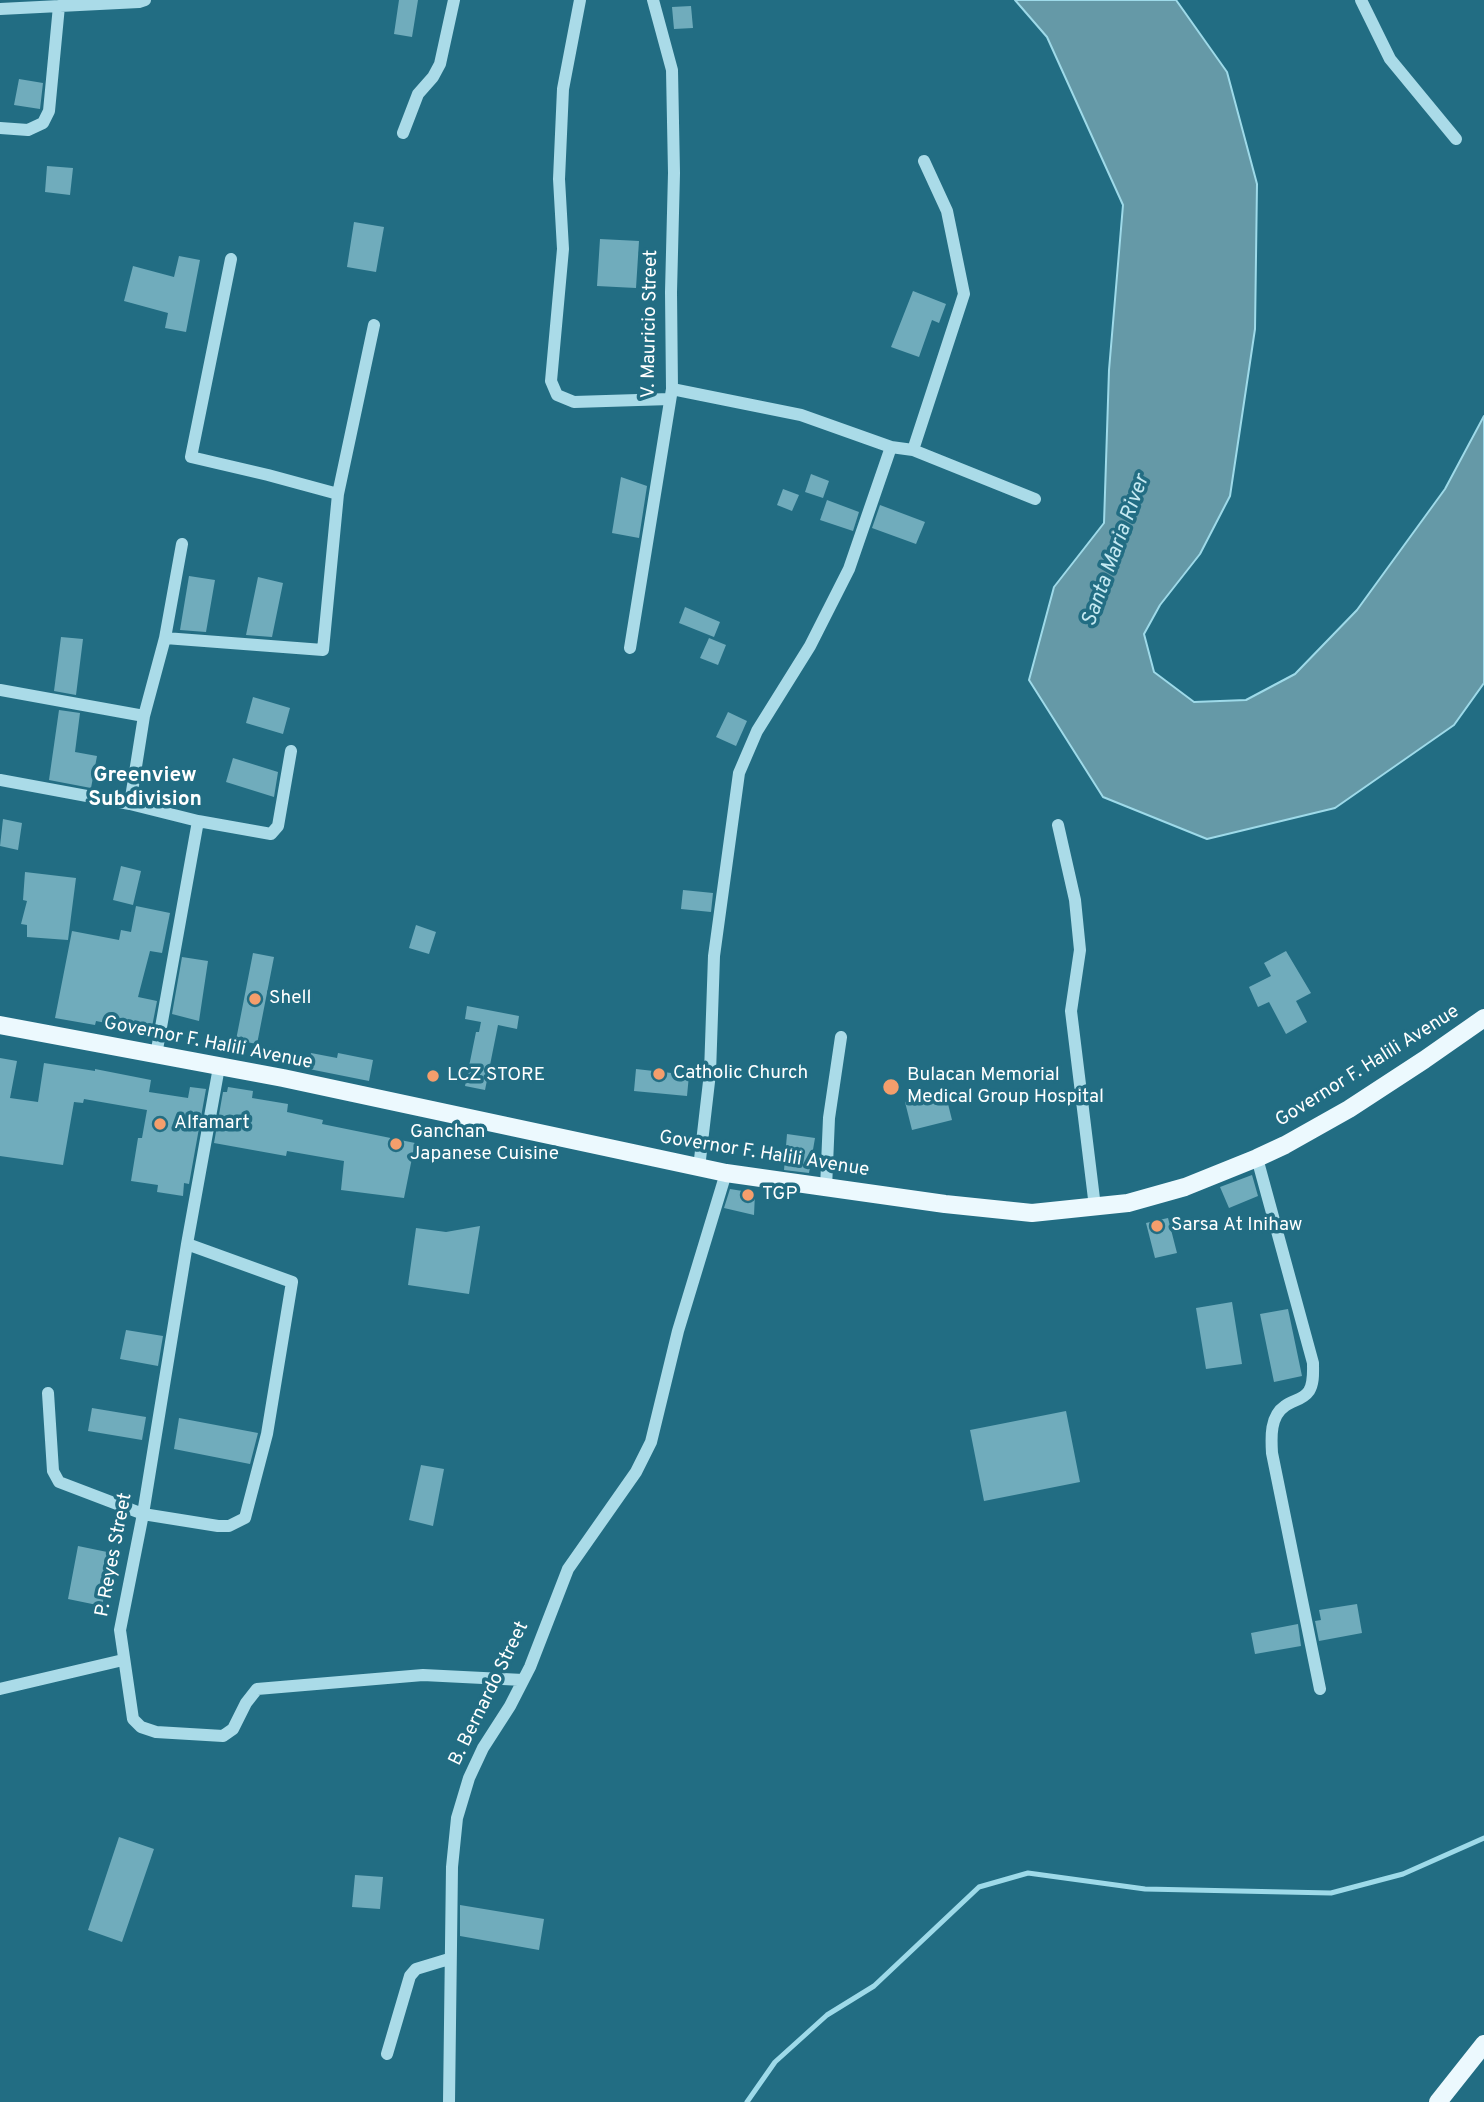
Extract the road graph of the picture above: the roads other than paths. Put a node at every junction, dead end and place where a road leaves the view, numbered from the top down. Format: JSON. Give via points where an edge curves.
{"nodes":[{"id":1,"x":145,"y":0,"type":"edge"},
{"id":2,"x":454,"y":0,"type":"edge"},
{"id":3,"x":580,"y":0,"type":"edge"},
{"id":4,"x":653,"y":0,"type":"edge"},
{"id":5,"x":1361,"y":0,"type":"edge"},
{"id":6,"x":59,"y":6,"type":"junction"},
{"id":7,"x":0,"y":9,"type":"edge"},
{"id":8,"x":0,"y":128,"type":"edge"},
{"id":9,"x":403,"y":133,"type":"dead end"},
{"id":10,"x":1456,"y":139,"type":"dead end"},
{"id":11,"x":924,"y":161,"type":"dead end"},
{"id":12,"x":231,"y":259,"type":"dead end"},
{"id":13,"x":374,"y":325,"type":"dead end"},
{"id":14,"x":671,"y":394,"type":"junction"},
{"id":15,"x":891,"y":447,"type":"junction"},
{"id":16,"x":913,"y":450,"type":"junction"},
{"id":17,"x":338,"y":494,"type":"junction"},
{"id":18,"x":1035,"y":499,"type":"dead end"},
{"id":19,"x":182,"y":544,"type":"dead end"},
{"id":20,"x":164,"y":639,"type":"junction"},
{"id":21,"x":630,"y":648,"type":"dead end"},
{"id":22,"x":0,"y":690,"type":"edge"},
{"id":23,"x":144,"y":716,"type":"junction"},
{"id":24,"x":291,"y":751,"type":"dead end"},
{"id":25,"x":0,"y":780,"type":"edge"},
{"id":26,"x":130,"y":804,"type":"junction"},
{"id":27,"x":198,"y":821,"type":"junction"},
{"id":28,"x":1058,"y":825,"type":"dead end"},
{"id":29,"x":1484,"y":1018,"type":"edge"},
{"id":30,"x":0,"y":1025,"type":"edge"},
{"id":31,"x":841,"y":1037,"type":"dead end"},
{"id":32,"x":156,"y":1055,"type":"junction"},
{"id":33,"x":219,"y":1067,"type":"junction"},
{"id":34,"x":1256,"y":1158,"type":"junction"},
{"id":35,"x":699,"y":1168,"type":"junction"},
{"id":36,"x":726,"y":1173,"type":"junction"},
{"id":37,"x":826,"y":1188,"type":"junction"},
{"id":38,"x":1095,"y":1207,"type":"junction"},
{"id":39,"x":187,"y":1244,"type":"junction"},
{"id":40,"x":48,"y":1393,"type":"dead end"},
{"id":41,"x":143,"y":1514,"type":"junction"},
{"id":42,"x":124,"y":1660,"type":"junction"},
{"id":43,"x":523,"y":1680,"type":"junction"},
{"id":44,"x":0,"y":1689,"type":"edge"},
{"id":45,"x":1320,"y":1689,"type":"dead end"},
{"id":46,"x":449,"y":1959,"type":"junction"},
{"id":47,"x":1484,"y":2044,"type":"edge"},
{"id":48,"x":387,"y":2054,"type":"dead end"},
{"id":49,"x":449,"y":2102,"type":"edge"},
{"id":50,"x":1438,"y":2102,"type":"edge"}],
"edges":[{"from":1,"to":6,"type":"street"},
{"from":2,"to":9,"type":"street","via":[[440,64],[418,94]]},
{"from":3,"to":14,"type":"street","via":[[563,89],[559,179],[563,249],[551,381],[557,395],[574,402]]},
{"from":4,"to":14,"type":"street","name":"V. Mauricio Street","via":[[673,70]]},
{"from":5,"to":10,"type":"street","via":[[1390,58]]},
{"from":6,"to":7,"type":"street"},
{"from":6,"to":8,"type":"street","via":[[49,111],[43,123],[28,130]]},
{"from":11,"to":16,"type":"street","via":[[947,211],[964,294]]},
{"from":12,"to":17,"type":"street","via":[[191,457]]},
{"from":13,"to":17,"type":"street"},
{"from":14,"to":15,"type":"street","via":[[802,415]]},
{"from":14,"to":21,"type":"street","name":"V. Mauricio Street"},
{"from":15,"to":16,"type":"street"},
{"from":15,"to":35,"type":"street","via":[[849,569],[738,773],[714,956]]},
{"from":16,"to":18,"type":"street"},
{"from":17,"to":20,"type":"street","via":[[323,650]]},
{"from":19,"to":20,"type":"street"},
{"from":20,"to":23,"type":"street"},
{"from":22,"to":23,"type":"street"},
{"from":23,"to":26,"type":"street"},
{"from":24,"to":27,"type":"street","via":[[278,826],[271,834]]},
{"from":25,"to":26,"type":"street"},
{"from":26,"to":27,"type":"street"},
{"from":27,"to":32,"type":"street"},
{"from":28,"to":38,"type":"street","via":[[1075,900],[1080,950],[1071,1011]]},
{"from":29,"to":34,"type":"main road","name":"Governor F. Halili Avenue","via":[[1349,1109]]},
{"from":30,"to":32,"type":"main road","name":"Governor F. Halili Avenue"},
{"from":31,"to":37,"type":"street"},
{"from":32,"to":33,"type":"main road","name":"Governor F. Halili Avenue"},
{"from":33,"to":35,"type":"main road","name":"Governor F. Halili Avenue"},
{"from":33,"to":39,"type":"street","name":"P. Reyes Street"},
{"from":34,"to":38,"type":"main road","name":"Governor F. Halili Avenue","via":[[1185,1187]]},
{"from":34,"to":45,"type":"street","via":[[1313,1363],[1308,1392],[1284,1406],[1271,1433]]},
{"from":35,"to":36,"type":"main road","name":"Governor F. Halili Avenue"},
{"from":36,"to":37,"type":"main road","name":"Governor F. Halili Avenue"},
{"from":36,"to":43,"type":"street","name":"B. Bernardo Street","via":[[678,1331],[651,1442],[636,1472],[568,1569]]},
{"from":37,"to":38,"type":"main road","name":"Governor F. Halili Avenue","via":[[1032,1213]]},
{"from":39,"to":41,"type":"street","name":"P. Reyes Street"},
{"from":39,"to":41,"type":"street","via":[[292,1282],[267,1434],[245,1518],[218,1526]]},
{"from":40,"to":41,"type":"street","via":[[53,1471],[59,1482]]},
{"from":41,"to":42,"type":"street","name":"P. Reyes Street","via":[[120,1630]]},
{"from":42,"to":43,"type":"street","name":"P. Reyes Street","via":[[133,1719],[141,1727],[223,1736],[233,1729],[257,1689],[423,1675]]},
{"from":42,"to":44,"type":"street"},
{"from":43,"to":46,"type":"street","name":"B. Bernardo Street","via":[[483,1748],[457,1818]]},
{"from":46,"to":48,"type":"street","via":[[416,1969],[410,1976]]},
{"from":46,"to":49,"type":"street","name":"B. Bernardo Street"},
{"from":47,"to":50,"type":"main road"}]}
